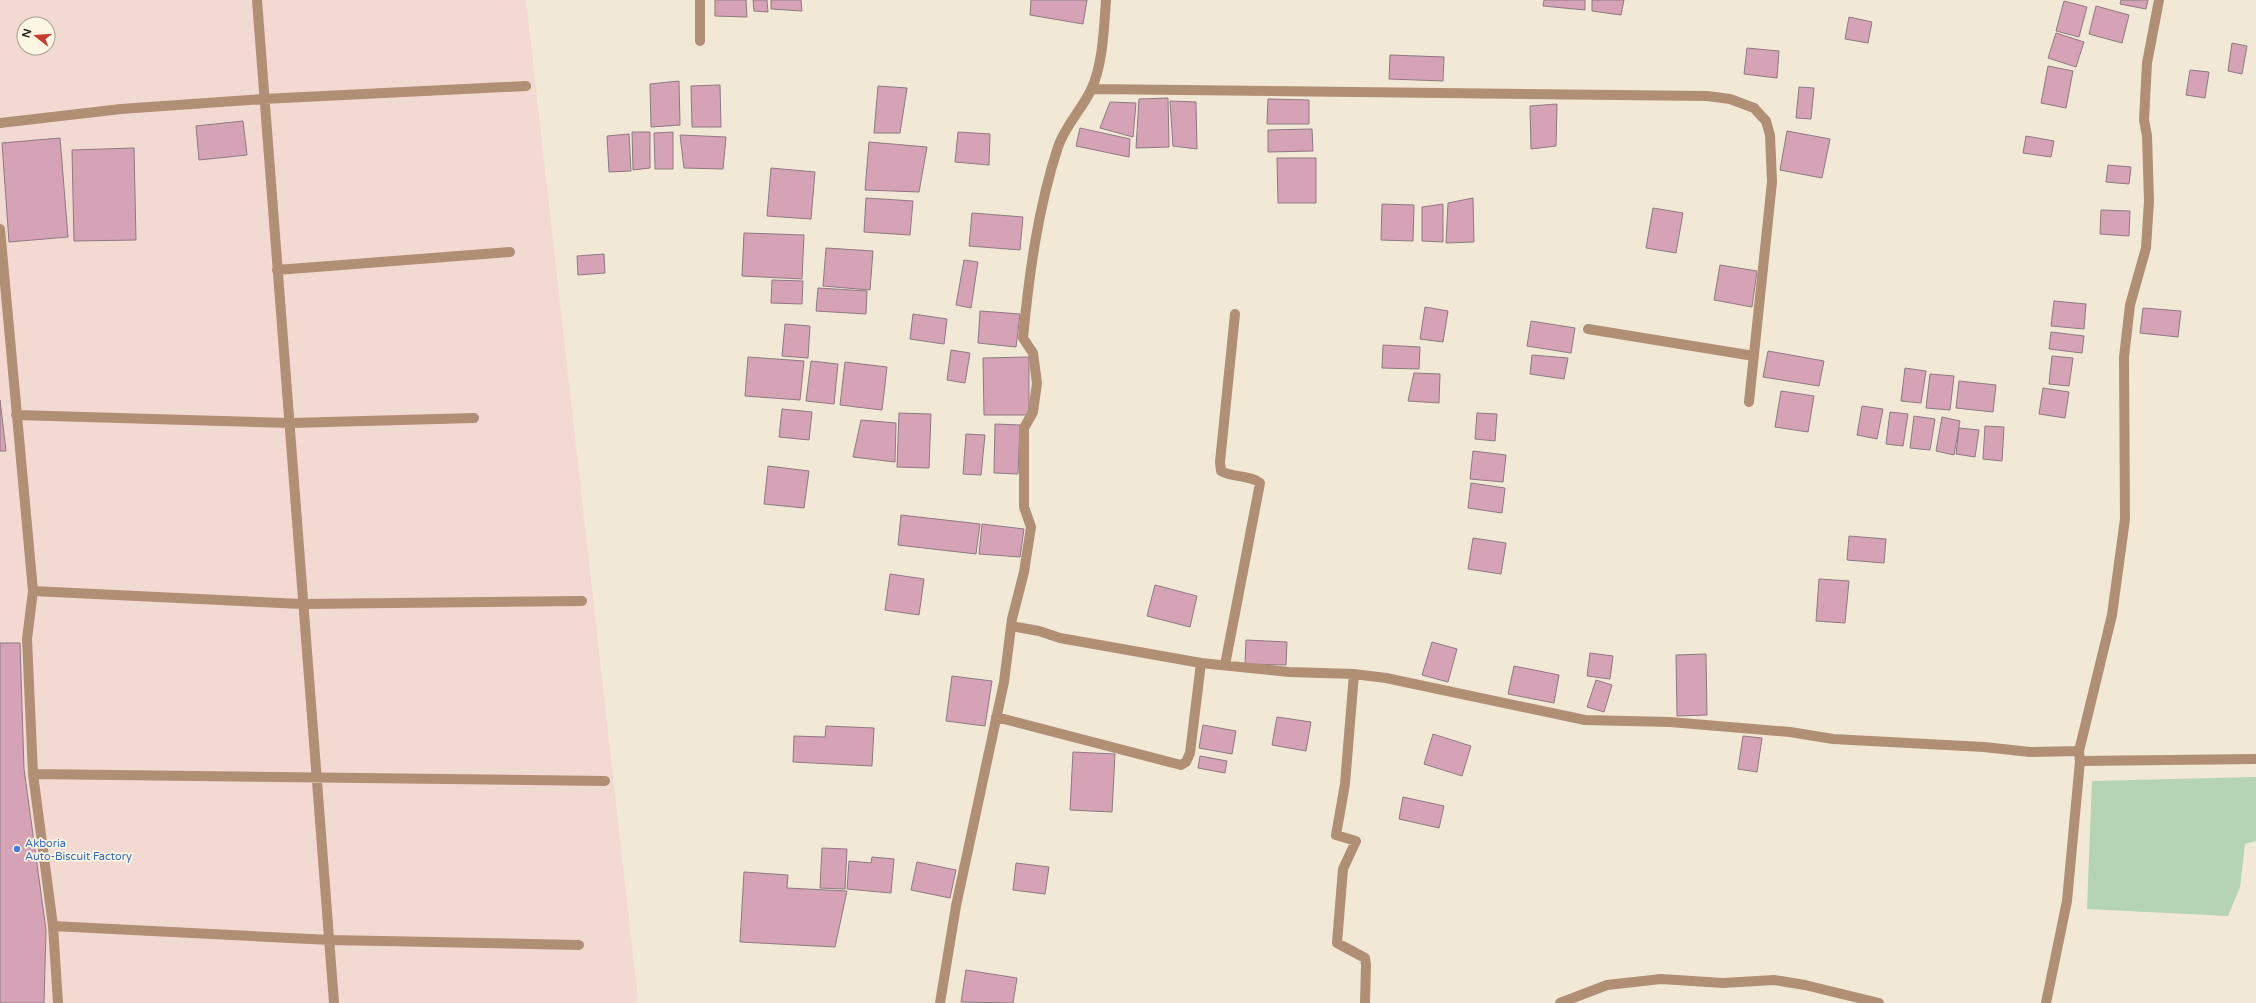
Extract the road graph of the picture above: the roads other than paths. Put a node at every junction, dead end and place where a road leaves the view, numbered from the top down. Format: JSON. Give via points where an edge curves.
{"nodes":[{"id":1,"x":257,"y":0,"type":"edge"},
{"id":2,"x":700,"y":0,"type":"edge"},
{"id":3,"x":1106,"y":0,"type":"edge"},
{"id":4,"x":2159,"y":0,"type":"edge"},
{"id":5,"x":700,"y":41,"type":"dead end"},
{"id":6,"x":526,"y":86,"type":"dead end"},
{"id":7,"x":1092,"y":89,"type":"junction"},
{"id":8,"x":263,"y":99,"type":"junction"},
{"id":9,"x":0,"y":123,"type":"edge"},
{"id":10,"x":0,"y":229,"type":"edge"},
{"id":11,"x":510,"y":252,"type":"dead end"},
{"id":12,"x":277,"y":270,"type":"junction"},
{"id":13,"x":1235,"y":314,"type":"dead end"},
{"id":14,"x":1588,"y":329,"type":"dead end"},
{"id":15,"x":1754,"y":356,"type":"junction"},
{"id":16,"x":1749,"y":402,"type":"dead end"},
{"id":17,"x":16,"y":415,"type":"junction"},
{"id":18,"x":474,"y":418,"type":"dead end"},
{"id":19,"x":290,"y":424,"type":"junction"},
{"id":20,"x":33,"y":591,"type":"junction"},
{"id":21,"x":582,"y":601,"type":"dead end"},
{"id":22,"x":302,"y":604,"type":"junction"},
{"id":23,"x":1011,"y":626,"type":"junction"},
{"id":24,"x":1200,"y":663,"type":"junction"},
{"id":25,"x":1225,"y":665,"type":"junction"},
{"id":26,"x":1354,"y":674,"type":"junction"},
{"id":27,"x":996,"y":717,"type":"junction"},
{"id":28,"x":2080,"y":756,"type":"junction"},
{"id":29,"x":2256,"y":759,"type":"edge"},
{"id":30,"x":33,"y":774,"type":"junction"},
{"id":31,"x":317,"y":778,"type":"junction"},
{"id":32,"x":605,"y":782,"type":"dead end"},
{"id":33,"x":53,"y":926,"type":"junction"},
{"id":34,"x":330,"y":940,"type":"junction"},
{"id":35,"x":579,"y":944,"type":"dead end"},
{"id":36,"x":58,"y":1003,"type":"edge"},
{"id":37,"x":334,"y":1003,"type":"edge"},
{"id":38,"x":940,"y":1003,"type":"edge"},
{"id":39,"x":1365,"y":1003,"type":"edge"},
{"id":40,"x":1560,"y":1003,"type":"edge"},
{"id":41,"x":1879,"y":1003,"type":"edge"},
{"id":42,"x":2046,"y":1003,"type":"edge"}],
"edges":[{"from":1,"to":8,"type":"street"},
{"from":2,"to":5,"type":"street"},
{"from":3,"to":7,"type":"street","via":[[1100,54]]},
{"from":4,"to":28,"type":"street","via":[[2147,63],[2144,120],[2147,136],[2149,201],[2146,248],[2130,305],[2124,357],[2126,519],[2112,615]]},
{"from":6,"to":8,"type":"street"},
{"from":7,"to":15,"type":"street","via":[[1707,96],[1736,101],[1754,108],[1766,121],[1770,135],[1772,182]]},
{"from":7,"to":23,"type":"street","via":[[1057,152],[1042,206],[1028,292],[1023,338],[1033,353],[1037,383],[1033,412],[1024,428],[1024,507],[1031,527],[1024,572]]},
{"from":8,"to":9,"type":"street"},
{"from":8,"to":12,"type":"street"},
{"from":10,"to":17,"type":"street"},
{"from":11,"to":12,"type":"street"},
{"from":12,"to":19,"type":"street"},
{"from":13,"to":25,"type":"street","via":[[1221,471],[1230,476],[1255,479],[1260,483]]},
{"from":14,"to":15,"type":"street"},
{"from":15,"to":16,"type":"street"},
{"from":17,"to":19,"type":"street"},
{"from":17,"to":20,"type":"street"},
{"from":18,"to":19,"type":"street"},
{"from":19,"to":22,"type":"street"},
{"from":20,"to":22,"type":"street"},
{"from":20,"to":30,"type":"street","via":[[27,639]]},
{"from":21,"to":22,"type":"street"},
{"from":22,"to":31,"type":"street"},
{"from":23,"to":24,"type":"street","via":[[1068,640]]},
{"from":23,"to":27,"type":"street"},
{"from":24,"to":25,"type":"street"},
{"from":24,"to":27,"type":"street","via":[[1190,753],[1186,762],[1180,765]]},
{"from":25,"to":26,"type":"street","via":[[1289,672]]},
{"from":26,"to":28,"type":"street","via":[[1401,681],[1585,720],[1670,722],[1790,732],[1833,740],[1984,747]]},
{"from":26,"to":39,"type":"street","via":[[1345,784],[1336,835],[1356,841],[1343,869],[1337,943],[1365,958]]},
{"from":27,"to":38,"type":"street","via":[[956,906]]},
{"from":28,"to":29,"type":"street"},
{"from":28,"to":42,"type":"street","via":[[2067,901]]},
{"from":30,"to":31,"type":"street"},
{"from":30,"to":33,"type":"street"},
{"from":31,"to":32,"type":"street"},
{"from":31,"to":34,"type":"street"},
{"from":33,"to":34,"type":"street"},
{"from":33,"to":36,"type":"street"},
{"from":34,"to":35,"type":"street"},
{"from":34,"to":37,"type":"street"},
{"from":40,"to":41,"type":"street","via":[[1606,985],[1661,979],[1722,983],[1774,980]]}]}
